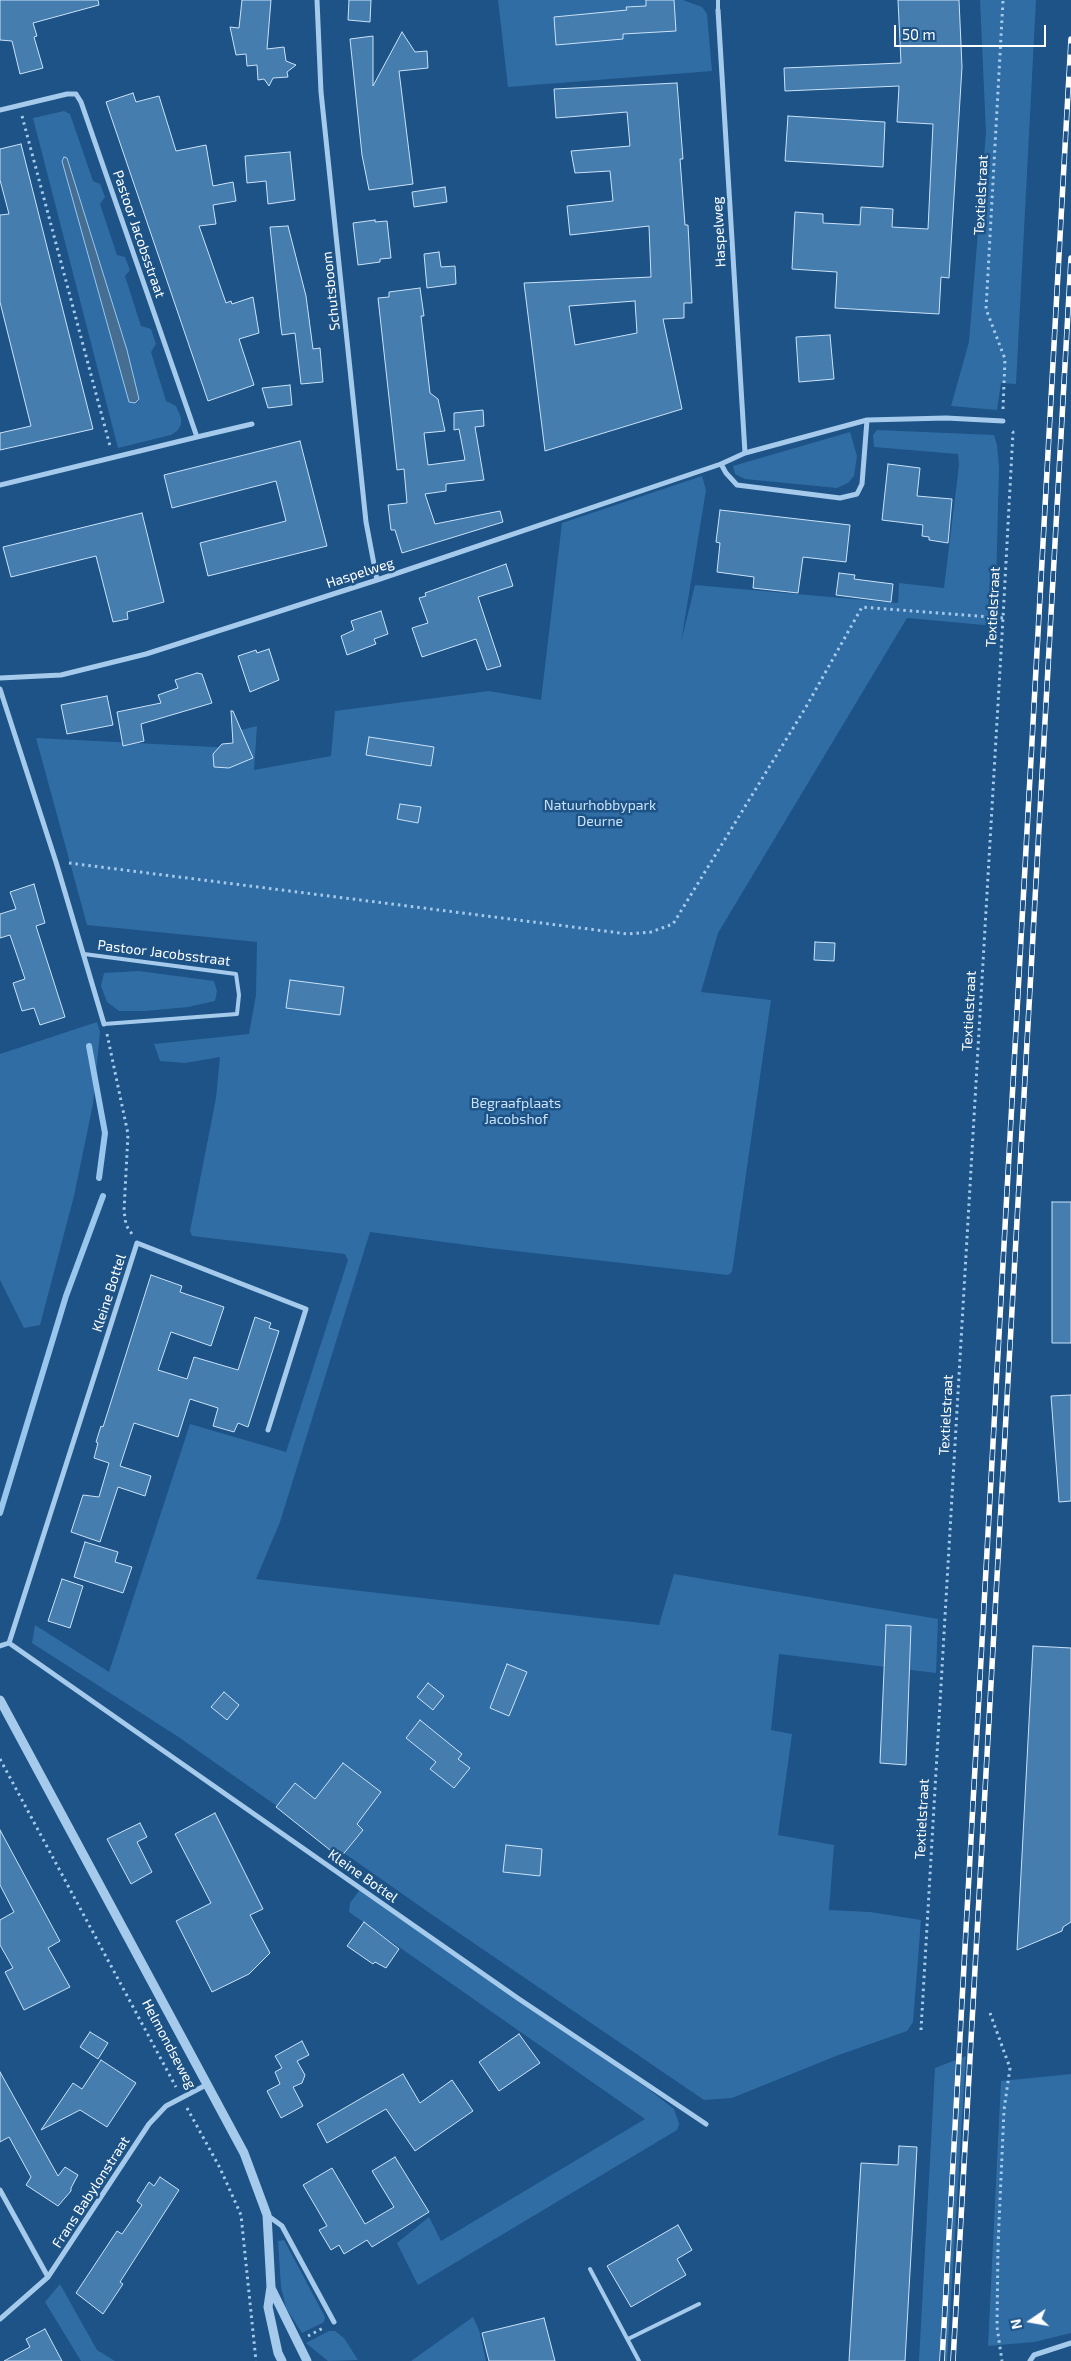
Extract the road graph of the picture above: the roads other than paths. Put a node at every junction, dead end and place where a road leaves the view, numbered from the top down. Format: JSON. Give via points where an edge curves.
{"nodes":[{"id":1,"x":317,"y":0,"type":"edge"},
{"id":2,"x":718,"y":0,"type":"edge"},
{"id":3,"x":718,"y":10,"type":"joint"},
{"id":4,"x":0,"y":110,"type":"edge"},
{"id":5,"x":867,"y":420,"type":"junction"},
{"id":6,"x":1003,"y":421,"type":"road end"},
{"id":7,"x":252,"y":424,"type":"dead end"},
{"id":8,"x":197,"y":437,"type":"junction"},
{"id":9,"x":745,"y":453,"type":"junction"},
{"id":10,"x":721,"y":464,"type":"junction"},
{"id":11,"x":0,"y":485,"type":"edge"},
{"id":12,"x":377,"y":580,"type":"junction"},
{"id":13,"x":0,"y":678,"type":"edge"},
{"id":14,"x":0,"y":689,"type":"edge"},
{"id":15,"x":84,"y":954,"type":"junction"},
{"id":16,"x":104,"y":1024,"type":"joint"},
{"id":17,"x":268,"y":1430,"type":"dead end"},
{"id":18,"x":9,"y":1643,"type":"junction"},
{"id":19,"x":0,"y":1646,"type":"edge"},
{"id":20,"x":0,"y":1700,"type":"edge"},
{"id":21,"x":206,"y":2085,"type":"junction"},
{"id":22,"x":706,"y":2124,"type":"dead end"},
{"id":23,"x":0,"y":2190,"type":"edge"},
{"id":24,"x":267,"y":2215,"type":"junction"},
{"id":25,"x":590,"y":2269,"type":"dead end"},
{"id":26,"x":48,"y":2277,"type":"junction"},
{"id":27,"x":271,"y":2287,"type":"junction"},
{"id":28,"x":699,"y":2304,"type":"dead end"},
{"id":29,"x":0,"y":2319,"type":"edge"},
{"id":30,"x":334,"y":2322,"type":"dead end"},
{"id":31,"x":628,"y":2339,"type":"junction"},
{"id":32,"x":1071,"y":2343,"type":"edge"},
{"id":33,"x":282,"y":2361,"type":"edge"},
{"id":34,"x":307,"y":2361,"type":"edge"},
{"id":35,"x":639,"y":2361,"type":"edge"},
{"id":36,"x":1030,"y":2361,"type":"edge"}],
"edges":[{"from":1,"to":12,"type":"street","name":"Schutsboom","via":[[321,92],[366,522]]},
{"from":2,"to":3,"type":"lane"},
{"from":3,"to":9,"type":"street","name":"Haspelweg"},
{"from":4,"to":8,"type":"street","name":"Pastoor Jacobsstraat","via":[[76,94],[81,102]]},
{"from":5,"to":6,"type":"street","name":"Haspelweg","via":[[946,418]]},
{"from":5,"to":9,"type":"street","name":"Haspelweg"},
{"from":5,"to":10,"type":"street","via":[[862,484],[857,494],[840,498],[737,486]]},
{"from":7,"to":8,"type":"street"},
{"from":8,"to":11,"type":"street"},
{"from":9,"to":10,"type":"street","name":"Haspelweg"},
{"from":10,"to":12,"type":"street","name":"Haspelweg"},
{"from":12,"to":13,"type":"street","name":"Haspelweg","via":[[146,654],[61,675]]},
{"from":14,"to":15,"type":"street","name":"Pastoor Jacobsstraat"},
{"from":15,"to":16,"type":"street","name":"Pastoor Jacobsstraat"},
{"from":15,"to":16,"type":"lane","name":"Pastoor Jacobsstraat","via":[[236,974],[237,1014]]},
{"from":17,"to":18,"type":"street","name":"Kleine Bottel","via":[[306,1309],[137,1243]]},
{"from":18,"to":19,"type":"street"},
{"from":18,"to":22,"type":"street","name":"Kleine Bottel","via":[[519,1999]]},
{"from":20,"to":21,"type":"street","name":"Helmondseweg"},
{"from":21,"to":24,"type":"street","name":"Helmondseweg","via":[[244,2153]]},
{"from":21,"to":26,"type":"street","name":"Frans Babylonstraat","via":[[166,2106],[149,2124]]},
{"from":23,"to":26,"type":"street"},
{"from":24,"to":27,"type":"street","name":"Helmondseweg"},
{"from":24,"to":30,"type":"street","via":[[282,2226]]},
{"from":25,"to":31,"type":"lane"},
{"from":26,"to":29,"type":"street","name":"Frans Babylonstraat"},
{"from":27,"to":33,"type":"street","name":"Helmondseweg","via":[[268,2308]]},
{"from":27,"to":34,"type":"street","name":"Helmondseweg"},
{"from":28,"to":31,"type":"lane"},
{"from":31,"to":35,"type":"lane"},
{"from":32,"to":36,"type":"street","via":[[1034,2355]]}]}
